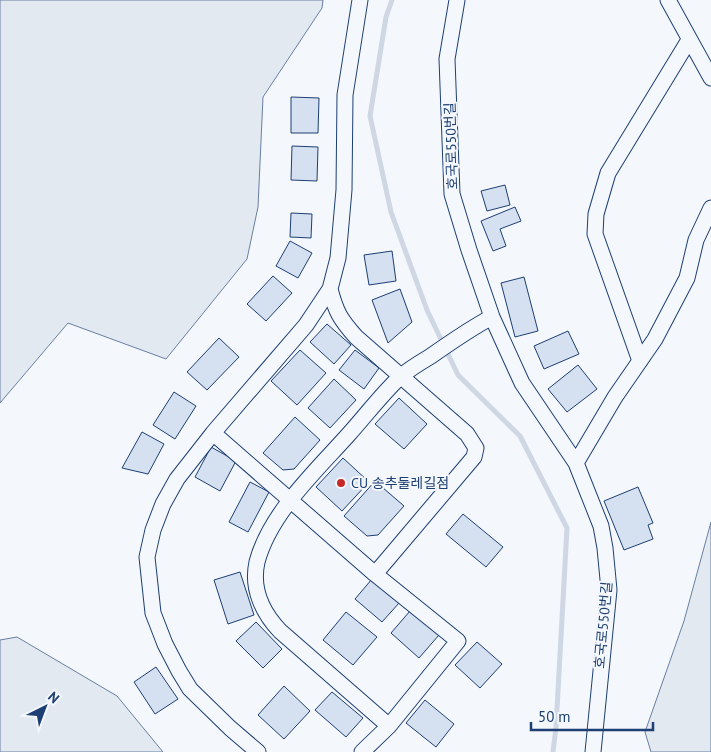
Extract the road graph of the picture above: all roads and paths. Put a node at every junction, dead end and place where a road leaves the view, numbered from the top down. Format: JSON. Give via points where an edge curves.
{"nodes":[{"id":1,"x":360,"y":0,"type":"edge"},
{"id":2,"x":457,"y":0,"type":"edge"},
{"id":3,"x":668,"y":0,"type":"edge"},
{"id":4,"x":689,"y":40,"type":"junction"},
{"id":5,"x":711,"y":78,"type":"edge"},
{"id":6,"x":711,"y":208,"type":"edge"},
{"id":7,"x":330,"y":289,"type":"junction"},
{"id":8,"x":492,"y":317,"type":"junction"},
{"id":9,"x":640,"y":361,"type":"junction"},
{"id":10,"x":401,"y":376,"type":"junction"},
{"id":11,"x":212,"y":433,"type":"junction"},
{"id":12,"x":576,"y":463,"type":"junction"},
{"id":13,"x":291,"y":500,"type":"junction"},
{"id":14,"x":375,"y":574,"type":"junction"},
{"id":15,"x":389,"y":726,"type":"junction"},
{"id":16,"x":258,"y":752,"type":"edge"},
{"id":17,"x":362,"y":752,"type":"edge"},
{"id":18,"x":592,"y":752,"type":"edge"}],
"edges":[{"from":1,"to":7,"type":"street","via":[[345,95],[344,190],[338,258]]},
{"from":2,"to":8,"type":"street","name":"호국로550번길","via":[[447,58],[452,194]]},
{"from":3,"to":4,"type":"street"},
{"from":4,"to":5,"type":"street"},
{"from":4,"to":9,"type":"street","via":[[608,173],[596,214],[595,234]]},
{"from":6,"to":9,"type":"street","via":[[696,240],[686,278]]},
{"from":7,"to":10,"type":"street","via":[[341,320]]},
{"from":7,"to":11,"type":"street","via":[[306,325]]},
{"from":8,"to":10,"type":"street"},
{"from":8,"to":12,"type":"street","name":"호국로550번길","via":[[522,383]]},
{"from":9,"to":12,"type":"street"},
{"from":10,"to":13,"type":"street"},
{"from":10,"to":14,"type":"street","via":[[467,434],[476,451]]},
{"from":11,"to":13,"type":"street"},
{"from":11,"to":16,"type":"street","via":[[177,479],[153,530],[147,557],[153,613],[165,644],[190,689]]},
{"from":12,"to":18,"type":"street","name":"호국로550번길","via":[[601,526],[609,590]]},
{"from":13,"to":14,"type":"street"},
{"from":13,"to":15,"type":"street","via":[[269,531],[257,562],[256,582],[261,605],[280,631]]},
{"from":14,"to":15,"type":"street","via":[[458,641]]},
{"from":15,"to":17,"type":"street"}]}
